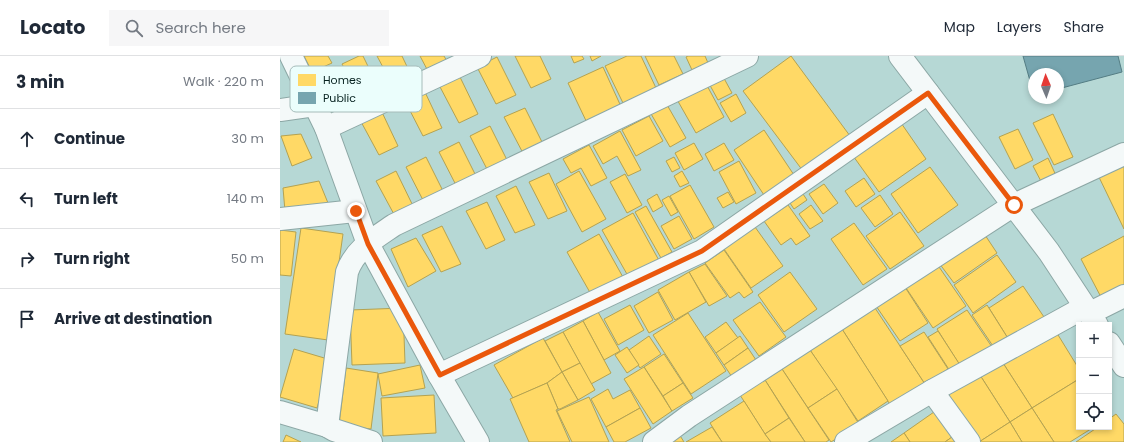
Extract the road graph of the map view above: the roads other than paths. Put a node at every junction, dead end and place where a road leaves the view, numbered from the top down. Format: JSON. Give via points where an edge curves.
{"nodes":[{"id":1,"x":291,"y":56,"type":"edge"},
{"id":2,"x":480,"y":56,"type":"edge"},
{"id":3,"x":748,"y":56,"type":"edge"},
{"id":4,"x":910,"y":60,"type":"edge"},
{"id":5,"x":296,"y":66,"type":"edge"},
{"id":6,"x":422,"y":83,"type":"edge"},
{"id":7,"x":928,"y":93,"type":"junction"},
{"id":8,"x":290,"y":109,"type":"edge"},
{"id":9,"x":280,"y":110,"type":"edge"},
{"id":10,"x":318,"y":112,"type":"edge"},
{"id":11,"x":360,"y":112,"type":"edge"},
{"id":12,"x":326,"y":128,"type":"junction"},
{"id":13,"x":1124,"y":154,"type":"edge"},
{"id":14,"x":1014,"y":205,"type":"junction"},
{"id":15,"x":356,"y":211,"type":"junction"},
{"id":16,"x":280,"y":219,"type":"edge"},
{"id":17,"x":368,"y":244,"type":"junction"},
{"id":18,"x":1124,"y":296,"type":"edge"},
{"id":19,"x":1091,"y":315,"type":"edge"},
{"id":20,"x":1112,"y":348,"type":"edge"},
{"id":21,"x":1124,"y":366,"type":"edge"},
{"id":22,"x":440,"y":375,"type":"junction"},
{"id":23,"x":932,"y":391,"type":"junction"},
{"id":24,"x":280,"y":412,"type":"edge"},
{"id":25,"x":330,"y":433,"type":"edge"},
{"id":26,"x":371,"y":442,"type":"edge"},
{"id":27,"x":478,"y":442,"type":"edge"},
{"id":28,"x":654,"y":442,"type":"edge"},
{"id":29,"x":846,"y":442,"type":"edge"},
{"id":30,"x":969,"y":442,"type":"edge"}],
"edges":[{"from":1,"to":5,"type":"street"},
{"from":2,"to":6,"type":"street"},
{"from":3,"to":17,"type":"street","via":[[394,225]]},
{"from":4,"to":7,"type":"street"},
{"from":7,"to":14,"type":"street"},
{"from":7,"to":22,"type":"street","via":[[702,251]]},
{"from":8,"to":9,"type":"street"},
{"from":10,"to":12,"type":"street"},
{"from":11,"to":12,"type":"street"},
{"from":12,"to":15,"type":"street"},
{"from":13,"to":14,"type":"street"},
{"from":14,"to":19,"type":"street"},
{"from":14,"to":28,"type":"street","via":[[689,416]]},
{"from":15,"to":16,"type":"street"},
{"from":15,"to":17,"type":"street"},
{"from":17,"to":22,"type":"street"},
{"from":17,"to":25,"type":"street","via":[[350,263],[347,272]]},
{"from":18,"to":19,"type":"street"},
{"from":19,"to":23,"type":"street"},
{"from":20,"to":21,"type":"street"},
{"from":22,"to":27,"type":"street"},
{"from":23,"to":29,"type":"street"},
{"from":23,"to":30,"type":"street"},
{"from":24,"to":25,"type":"street"},
{"from":25,"to":26,"type":"street"}]}
